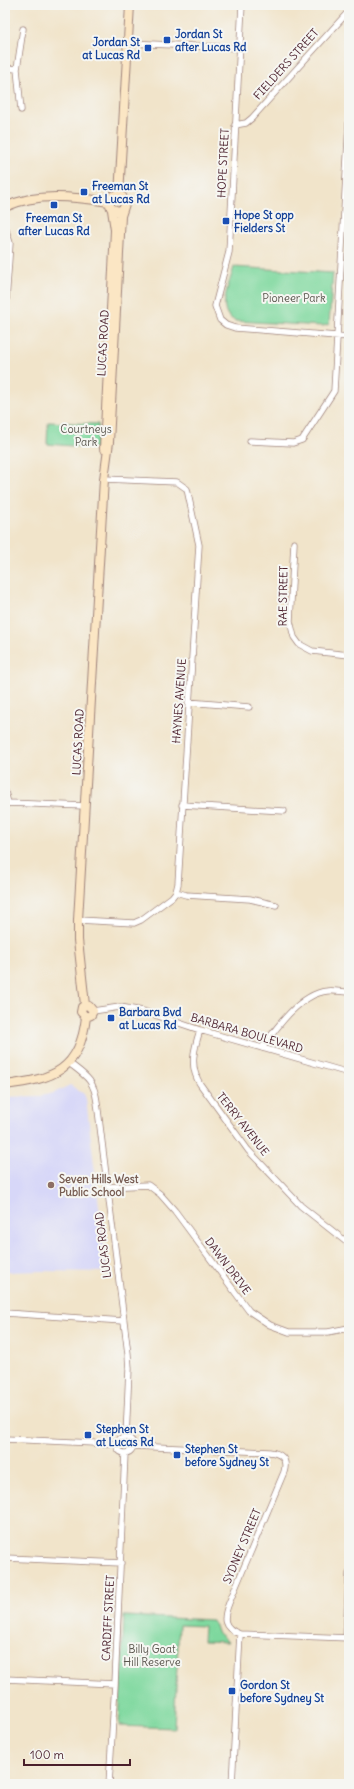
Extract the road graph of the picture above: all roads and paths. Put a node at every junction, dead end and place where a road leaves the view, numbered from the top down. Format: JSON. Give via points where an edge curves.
{"nodes":[{"id":1,"x":130,"y":5,"type":"edge"},
{"id":2,"x":242,"y":5,"type":"edge"},
{"id":3,"x":349,"y":11,"type":"edge"},
{"id":4,"x":23,"y":30,"type":"dead end"},
{"id":5,"x":128,"y":43,"type":"junction"},
{"id":6,"x":239,"y":48,"type":"junction"},
{"id":7,"x":5,"y":68,"type":"edge"},
{"id":8,"x":17,"y":69,"type":"junction"},
{"id":9,"x":20,"y":110,"type":"dead end"},
{"id":10,"x":349,"y":122,"type":"edge"},
{"id":11,"x":235,"y":125,"type":"junction"},
{"id":12,"x":119,"y":195,"type":"junction"},
{"id":13,"x":111,"y":206,"type":"junction"},
{"id":14,"x":5,"y":207,"type":"edge"},
{"id":15,"x":123,"y":209,"type":"junction"},
{"id":16,"x":5,"y":227,"type":"edge"},
{"id":17,"x":5,"y":316,"type":"edge"},
{"id":18,"x":338,"y":336,"type":"junction"},
{"id":19,"x":349,"y":337,"type":"edge"},
{"id":20,"x":250,"y":441,"type":"dead end"},
{"id":21,"x":104,"y":479,"type":"junction"},
{"id":22,"x":294,"y":542,"type":"dead end"},
{"id":23,"x":349,"y":655,"type":"edge"},
{"id":24,"x":188,"y":702,"type":"junction"},
{"id":25,"x":249,"y":707,"type":"dead end"},
{"id":26,"x":5,"y":792,"type":"edge"},
{"id":27,"x":7,"y":804,"type":"edge"},
{"id":28,"x":182,"y":805,"type":"junction"},
{"id":29,"x":85,"y":806,"type":"junction"},
{"id":30,"x":284,"y":811,"type":"dead end"},
{"id":31,"x":176,"y":892,"type":"junction"},
{"id":32,"x":276,"y":905,"type":"dead end"},
{"id":33,"x":78,"y":920,"type":"junction"},
{"id":34,"x":349,"y":992,"type":"edge"},
{"id":35,"x":85,"y":1005,"type":"junction"},
{"id":36,"x":93,"y":1011,"type":"junction"},
{"id":37,"x":86,"y":1017,"type":"junction"},
{"id":38,"x":200,"y":1030,"type":"junction"},
{"id":39,"x":262,"y":1048,"type":"junction"},
{"id":40,"x":69,"y":1063,"type":"junction"},
{"id":41,"x":349,"y":1072,"type":"edge"},
{"id":42,"x":5,"y":1085,"type":"edge"},
{"id":43,"x":107,"y":1187,"type":"junction"},
{"id":44,"x":349,"y":1244,"type":"edge"},
{"id":45,"x":5,"y":1313,"type":"edge"},
{"id":46,"x":123,"y":1321,"type":"junction"},
{"id":47,"x":349,"y":1328,"type":"edge"},
{"id":48,"x":126,"y":1437,"type":"junction"},
{"id":49,"x":5,"y":1439,"type":"edge"},
{"id":50,"x":117,"y":1444,"type":"junction"},
{"id":51,"x":133,"y":1446,"type":"junction"},
{"id":52,"x":125,"y":1453,"type":"junction"},
{"id":53,"x":5,"y":1558,"type":"edge"},
{"id":54,"x":121,"y":1563,"type":"junction"},
{"id":55,"x":349,"y":1574,"type":"edge"},
{"id":56,"x":240,"y":1634,"type":"junction"},
{"id":57,"x":347,"y":1638,"type":"edge"},
{"id":58,"x":5,"y":1678,"type":"edge"},
{"id":59,"x":115,"y":1684,"type":"junction"},
{"id":60,"x":109,"y":1784,"type":"edge"},
{"id":61,"x":232,"y":1784,"type":"edge"}],
"edges":[{"from":1,"to":5,"type":"street"},
{"from":2,"to":6,"type":"street","name":"HOPE STREET"},
{"from":3,"to":11,"type":"street","name":"FIELDERS STREET","via":[[252,118],[246,123]]},
{"from":4,"to":8,"type":"street"},
{"from":5,"to":6,"type":"street"},
{"from":5,"to":12,"type":"street"},
{"from":6,"to":11,"type":"street","name":"HOPE STREET"},
{"from":7,"to":8,"type":"street"},
{"from":8,"to":9,"type":"street"},
{"from":10,"to":18,"type":"street"},
{"from":11,"to":18,"type":"street","name":"HOPE STREET","via":[[229,252],[215,306],[220,320],[235,328]]},
{"from":12,"to":13,"type":"street","via":[[112,196]]},
{"from":12,"to":15,"type":"street","via":[[125,201]]},
{"from":13,"to":14,"type":"street","via":[[50,198],[20,201]]},
{"from":13,"to":15,"type":"street","via":[[118,211]]},
{"from":13,"to":21,"type":"street","name":"LUCAS ROAD","via":[[115,230],[104,427]]},
{"from":15,"to":21,"type":"street","name":"LUCAS ROAD","via":[[109,442]]},
{"from":16,"to":17,"type":"street","via":[[10,243]]},
{"from":18,"to":19,"type":"street"},
{"from":18,"to":20,"type":"street","via":[[334,391],[305,437],[298,443]]},
{"from":21,"to":24,"type":"street","name":"HAYNES AVENUE","via":[[177,482],[185,486],[189,493],[199,545]]},
{"from":21,"to":29,"type":"street","name":"LUCAS ROAD"},
{"from":22,"to":23,"type":"street","name":"RAE STREET","via":[[290,621],[294,637],[299,644],[312,651]]},
{"from":24,"to":25,"type":"street"},
{"from":24,"to":28,"type":"street","name":"HAYNES AVENUE"},
{"from":26,"to":27,"type":"street"},
{"from":27,"to":29,"type":"street"},
{"from":28,"to":30,"type":"street"},
{"from":28,"to":31,"type":"street","name":"HAYNES AVENUE"},
{"from":29,"to":33,"type":"street","name":"LUCAS ROAD"},
{"from":31,"to":32,"type":"street","via":[[250,899]]},
{"from":31,"to":33,"type":"street","via":[[137,922]]},
{"from":33,"to":35,"type":"street","name":"LUCAS ROAD"},
{"from":34,"to":39,"type":"street","via":[[326,991],[306,1000],[284,1018]]},
{"from":35,"to":36,"type":"street"},
{"from":35,"to":37,"type":"street","via":[[81,1012]]},
{"from":36,"to":37,"type":"street"},
{"from":36,"to":38,"type":"street","name":"BARBARA BOULEVARD","via":[[129,1008]]},
{"from":37,"to":40,"type":"street","via":[[80,1045]]},
{"from":38,"to":39,"type":"street","name":"BARBARA BOULEVARD"},
{"from":38,"to":44,"type":"street","name":"TERRY AVENUE","via":[[192,1060],[194,1073],[200,1084],[248,1150],[301,1206]]},
{"from":39,"to":41,"type":"street","name":"BARBARA BOULEVARD"},
{"from":40,"to":42,"type":"street","via":[[45,1078]]},
{"from":40,"to":43,"type":"street","name":"LUCAS ROAD","via":[[90,1081],[95,1092]]},
{"from":43,"to":46,"type":"street","name":"LUCAS ROAD"},
{"from":43,"to":47,"type":"street","name":"DAWN DRIVE","via":[[148,1185],[160,1194],[249,1311],[270,1325],[289,1332],[328,1332]]},
{"from":45,"to":46,"type":"street"},
{"from":46,"to":48,"type":"street","name":"LUCAS ROAD","via":[[129,1369]]},
{"from":48,"to":50,"type":"street"},
{"from":48,"to":51,"type":"street","via":[[131,1439]]},
{"from":49,"to":50,"type":"street"},
{"from":50,"to":52,"type":"street","via":[[120,1451]]},
{"from":51,"to":52,"type":"street"},
{"from":51,"to":56,"type":"street","name":"SYDNEY STREET","via":[[269,1452],[279,1454],[285,1460],[284,1472],[225,1614],[227,1626]]},
{"from":52,"to":54,"type":"street","name":"CARDIFF STREET"},
{"from":53,"to":54,"type":"street"},
{"from":54,"to":59,"type":"street","name":"CARDIFF STREET"},
{"from":55,"to":57,"type":"street"},
{"from":56,"to":57,"type":"street"},
{"from":56,"to":61,"type":"street"},
{"from":58,"to":59,"type":"street"},
{"from":59,"to":60,"type":"street","name":"CARDIFF STREET"}]}
